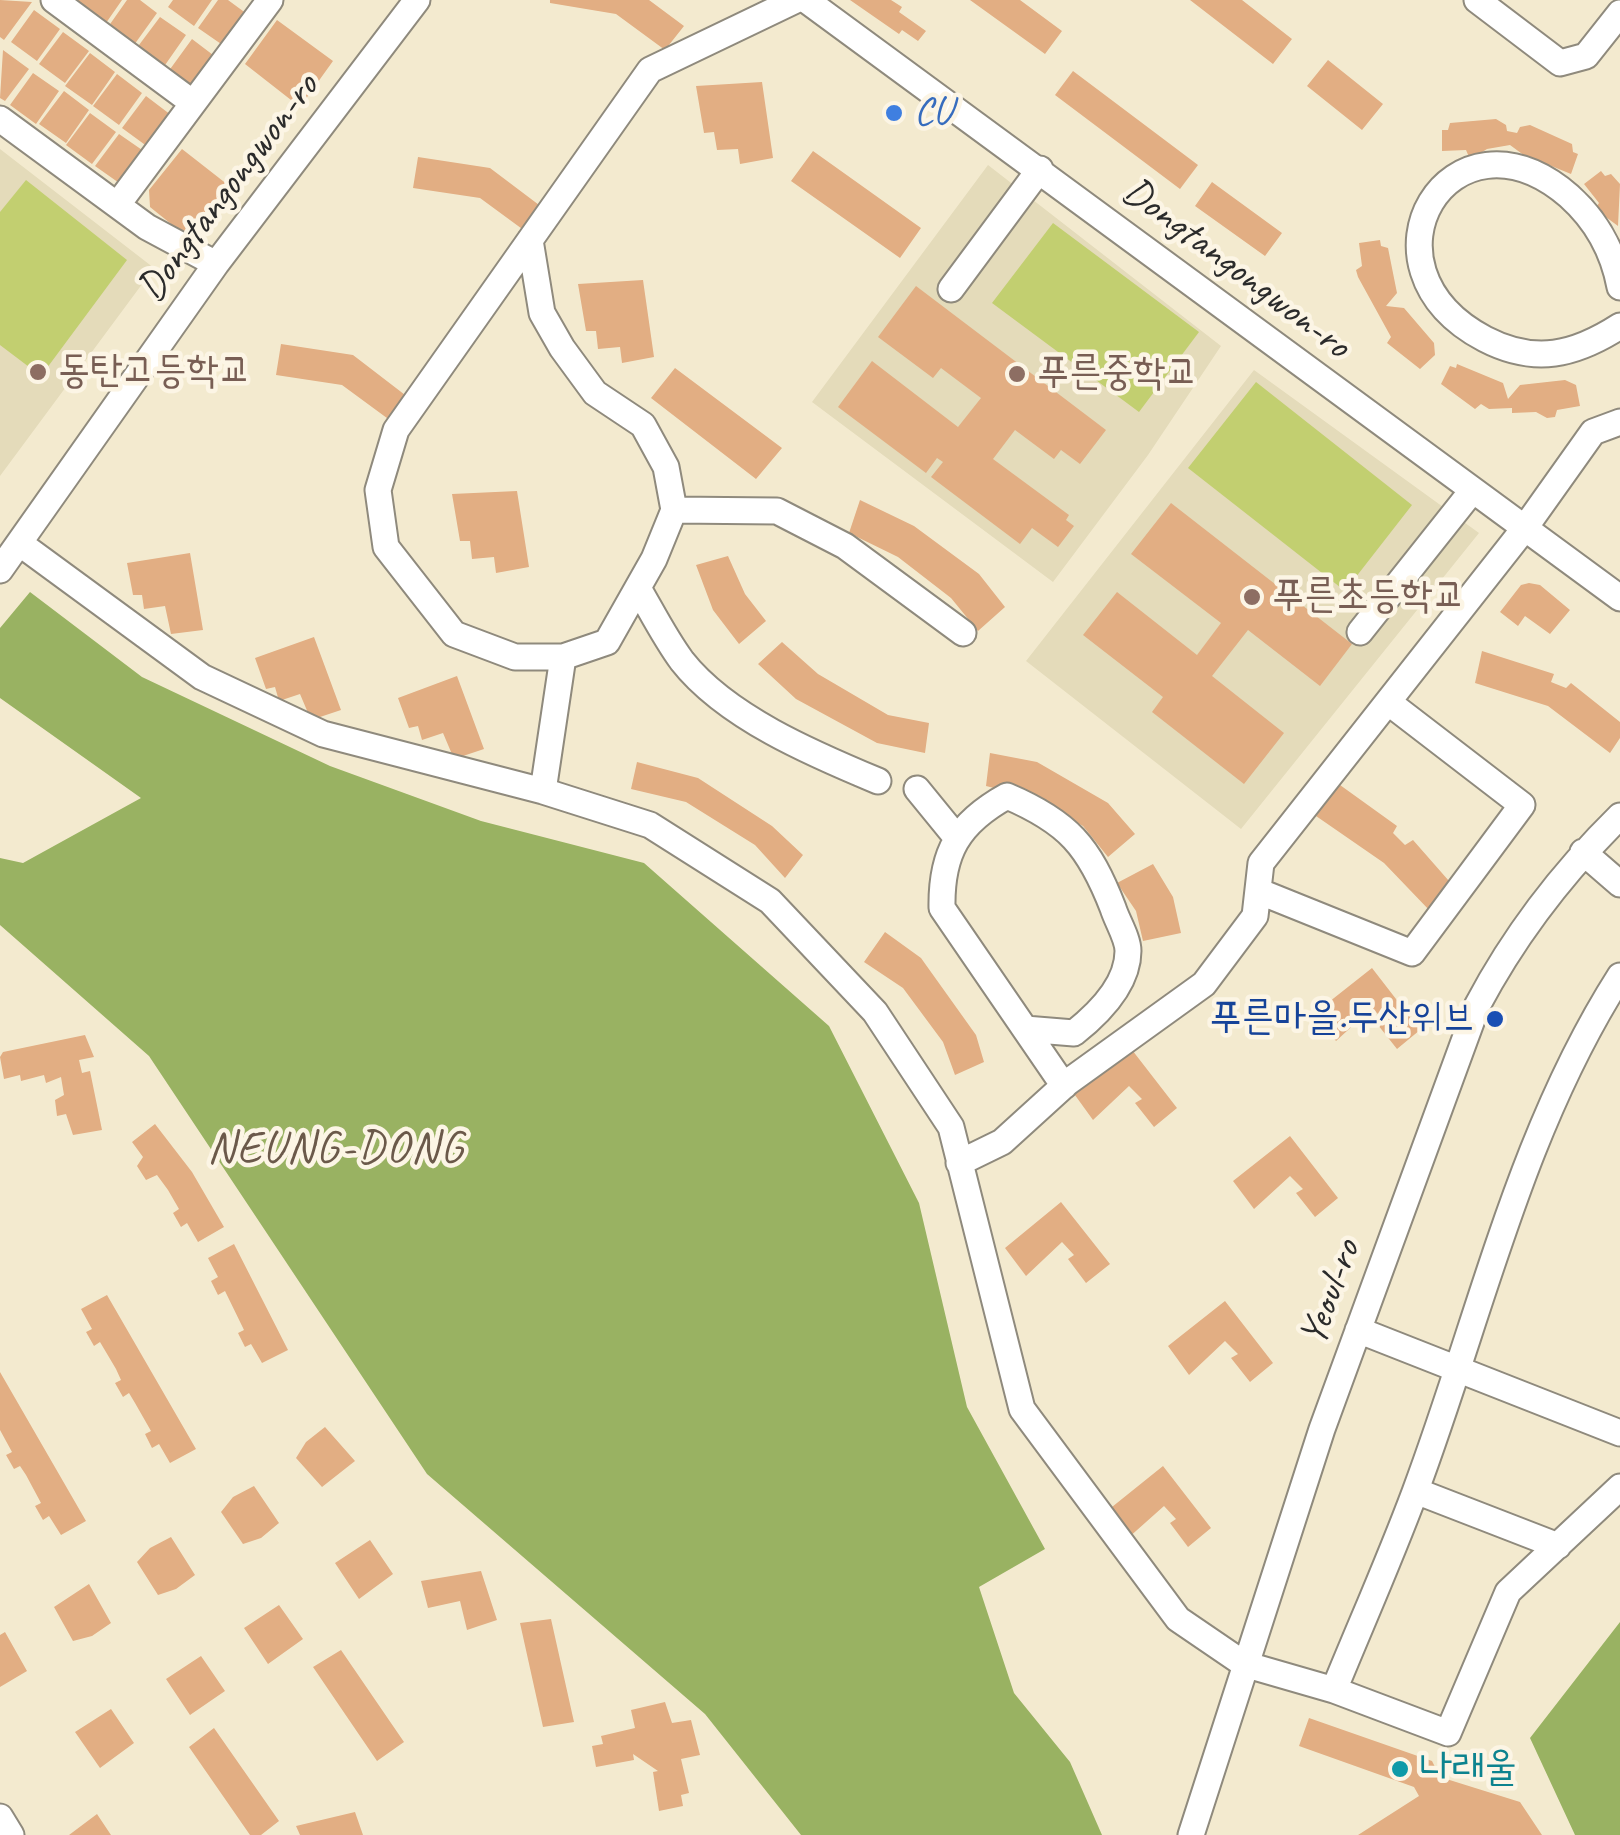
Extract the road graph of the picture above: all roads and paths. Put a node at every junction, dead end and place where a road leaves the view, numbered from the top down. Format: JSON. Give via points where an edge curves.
{"nodes":[{"id":1,"x":54,"y":0,"type":"edge"},
{"id":2,"x":417,"y":0,"type":"edge"},
{"id":3,"x":796,"y":0,"type":"edge"},
{"id":4,"x":806,"y":0,"type":"edge"},
{"id":5,"x":1477,"y":0,"type":"edge"},
{"id":6,"x":262,"y":3,"type":"edge"},
{"id":7,"x":1620,"y":13,"type":"edge"},
{"id":8,"x":193,"y":103,"type":"junction"},
{"id":9,"x":0,"y":120,"type":"edge"},
{"id":10,"x":1040,"y":169,"type":"junction"},
{"id":11,"x":118,"y":204,"type":"junction"},
{"id":12,"x":530,"y":240,"type":"junction"},
{"id":13,"x":216,"y":264,"type":"junction"},
{"id":14,"x":1620,"y":287,"type":"edge"},
{"id":15,"x":951,"y":289,"type":"dead end"},
{"id":16,"x":1620,"y":326,"type":"edge"},
{"id":17,"x":1620,"y":422,"type":"edge"},
{"id":18,"x":1472,"y":491,"type":"junction"},
{"id":19,"x":674,"y":510,"type":"junction"},
{"id":20,"x":1524,"y":529,"type":"junction"},
{"id":21,"x":22,"y":546,"type":"junction"},
{"id":22,"x":0,"y":570,"type":"edge"},
{"id":23,"x":638,"y":588,"type":"junction"},
{"id":24,"x":1620,"y":598,"type":"edge"},
{"id":25,"x":1360,"y":632,"type":"dead end"},
{"id":26,"x":962,"y":633,"type":"dead end"},
{"id":27,"x":563,"y":656,"type":"junction"},
{"id":28,"x":1388,"y":702,"type":"junction"},
{"id":29,"x":878,"y":781,"type":"dead end"},
{"id":30,"x":917,"y":788,"type":"dead end"},
{"id":31,"x":543,"y":791,"type":"junction"},
{"id":32,"x":1620,"y":816,"type":"edge"},
{"id":33,"x":957,"y":838,"type":"junction"},
{"id":34,"x":1583,"y":852,"type":"junction"},
{"id":35,"x":1620,"y":884,"type":"edge"},
{"id":36,"x":1258,"y":891,"type":"junction"},
{"id":37,"x":1620,"y":976,"type":"edge"},
{"id":38,"x":1025,"y":1029,"type":"junction"},
{"id":39,"x":1064,"y":1086,"type":"junction"},
{"id":40,"x":959,"y":1163,"type":"junction"},
{"id":41,"x":1358,"y":1330,"type":"junction"},
{"id":42,"x":1456,"y":1368,"type":"junction"},
{"id":43,"x":1620,"y":1433,"type":"edge"},
{"id":44,"x":1620,"y":1488,"type":"edge"},
{"id":45,"x":1416,"y":1491,"type":"junction"},
{"id":46,"x":1558,"y":1546,"type":"junction"},
{"id":47,"x":1244,"y":1664,"type":"junction"},
{"id":48,"x":1334,"y":1690,"type":"junction"},
{"id":49,"x":0,"y":1817,"type":"edge"},
{"id":50,"x":11,"y":1835,"type":"edge"},
{"id":51,"x":1191,"y":1835,"type":"edge"}],
"edges":[{"from":1,"to":8,"type":"street"},
{"from":2,"to":13,"type":"street","name":"Dongtangongwon-ro"},
{"from":3,"to":12,"type":"street","via":[[650,70]]},
{"from":4,"to":10,"type":"street","name":"Dongtangongwon-ro"},
{"from":5,"to":7,"type":"street","via":[[1560,63],[1586,56]]},
{"from":6,"to":8,"type":"street"},
{"from":8,"to":11,"type":"street"},
{"from":9,"to":11,"type":"street"},
{"from":10,"to":15,"type":"street"},
{"from":10,"to":18,"type":"street","name":"Dongtangongwon-ro"},
{"from":11,"to":13,"type":"street"},
{"from":12,"to":19,"type":"street","via":[[542,313],[595,393],[642,425],[666,467]]},
{"from":12,"to":27,"type":"street","via":[[396,430],[378,490],[386,547],[454,634],[515,658]]},
{"from":13,"to":21,"type":"street","name":"Dongtangongwon-ro"},
{"from":14,"to":16,"type":"street","via":[[1614,257],[1589,214],[1545,176],[1514,164],[1474,168],[1445,184],[1422,211],[1417,237],[1425,276],[1440,307],[1473,332],[1507,350],[1546,357],[1587,347]]},
{"from":17,"to":20,"type":"street","via":[[1593,432]]},
{"from":18,"to":20,"type":"street","name":"Dongtangongwon-ro"},
{"from":18,"to":25,"type":"street"},
{"from":19,"to":23,"type":"street"},
{"from":19,"to":26,"type":"street","via":[[776,511],[844,546]]},
{"from":20,"to":24,"type":"street","name":"Dongtangongwon-ro"},
{"from":20,"to":28,"type":"street"},
{"from":21,"to":22,"type":"street","name":"Dongtangongwon-ro"},
{"from":21,"to":31,"type":"street","via":[[202,677],[323,734]]},
{"from":23,"to":27,"type":"street","via":[[607,642]]},
{"from":23,"to":29,"type":"street","via":[[684,663],[732,704],[788,743]]},
{"from":27,"to":31,"type":"street"},
{"from":28,"to":36,"type":"street","via":[[1261,862]]},
{"from":28,"to":36,"type":"street","via":[[1522,805],[1412,953]]},
{"from":30,"to":33,"type":"street"},
{"from":31,"to":40,"type":"street","via":[[650,825],[770,901],[875,1012],[950,1127]]},
{"from":32,"to":34,"type":"street","name":"Yeoul-ro"},
{"from":33,"to":38,"type":"street","via":[[941,873],[942,908]]},
{"from":33,"to":38,"type":"street","via":[[1006,796],[1046,812],[1084,846],[1129,948],[1110,998],[1074,1032]]},
{"from":34,"to":35,"type":"street"},
{"from":34,"to":41,"type":"street","name":"Yeoul-ro","via":[[1505,954],[1477,1006]]},
{"from":36,"to":39,"type":"street","via":[[1255,916],[1204,984]]},
{"from":37,"to":42,"type":"street","via":[[1566,1068]]},
{"from":38,"to":39,"type":"street"},
{"from":39,"to":40,"type":"street","via":[[1002,1142]]},
{"from":40,"to":47,"type":"street","via":[[1022,1409],[1178,1618]]},
{"from":41,"to":42,"type":"street"},
{"from":41,"to":47,"type":"street","name":"Yeoul-ro"},
{"from":42,"to":43,"type":"street"},
{"from":42,"to":45,"type":"street"},
{"from":44,"to":46,"type":"street"},
{"from":45,"to":46,"type":"street"},
{"from":45,"to":48,"type":"street"},
{"from":46,"to":48,"type":"street","via":[[1508,1592],[1448,1733]]},
{"from":47,"to":48,"type":"street"},
{"from":47,"to":51,"type":"street","name":"Yeoul-ro"},
{"from":49,"to":50,"type":"street"}]}
